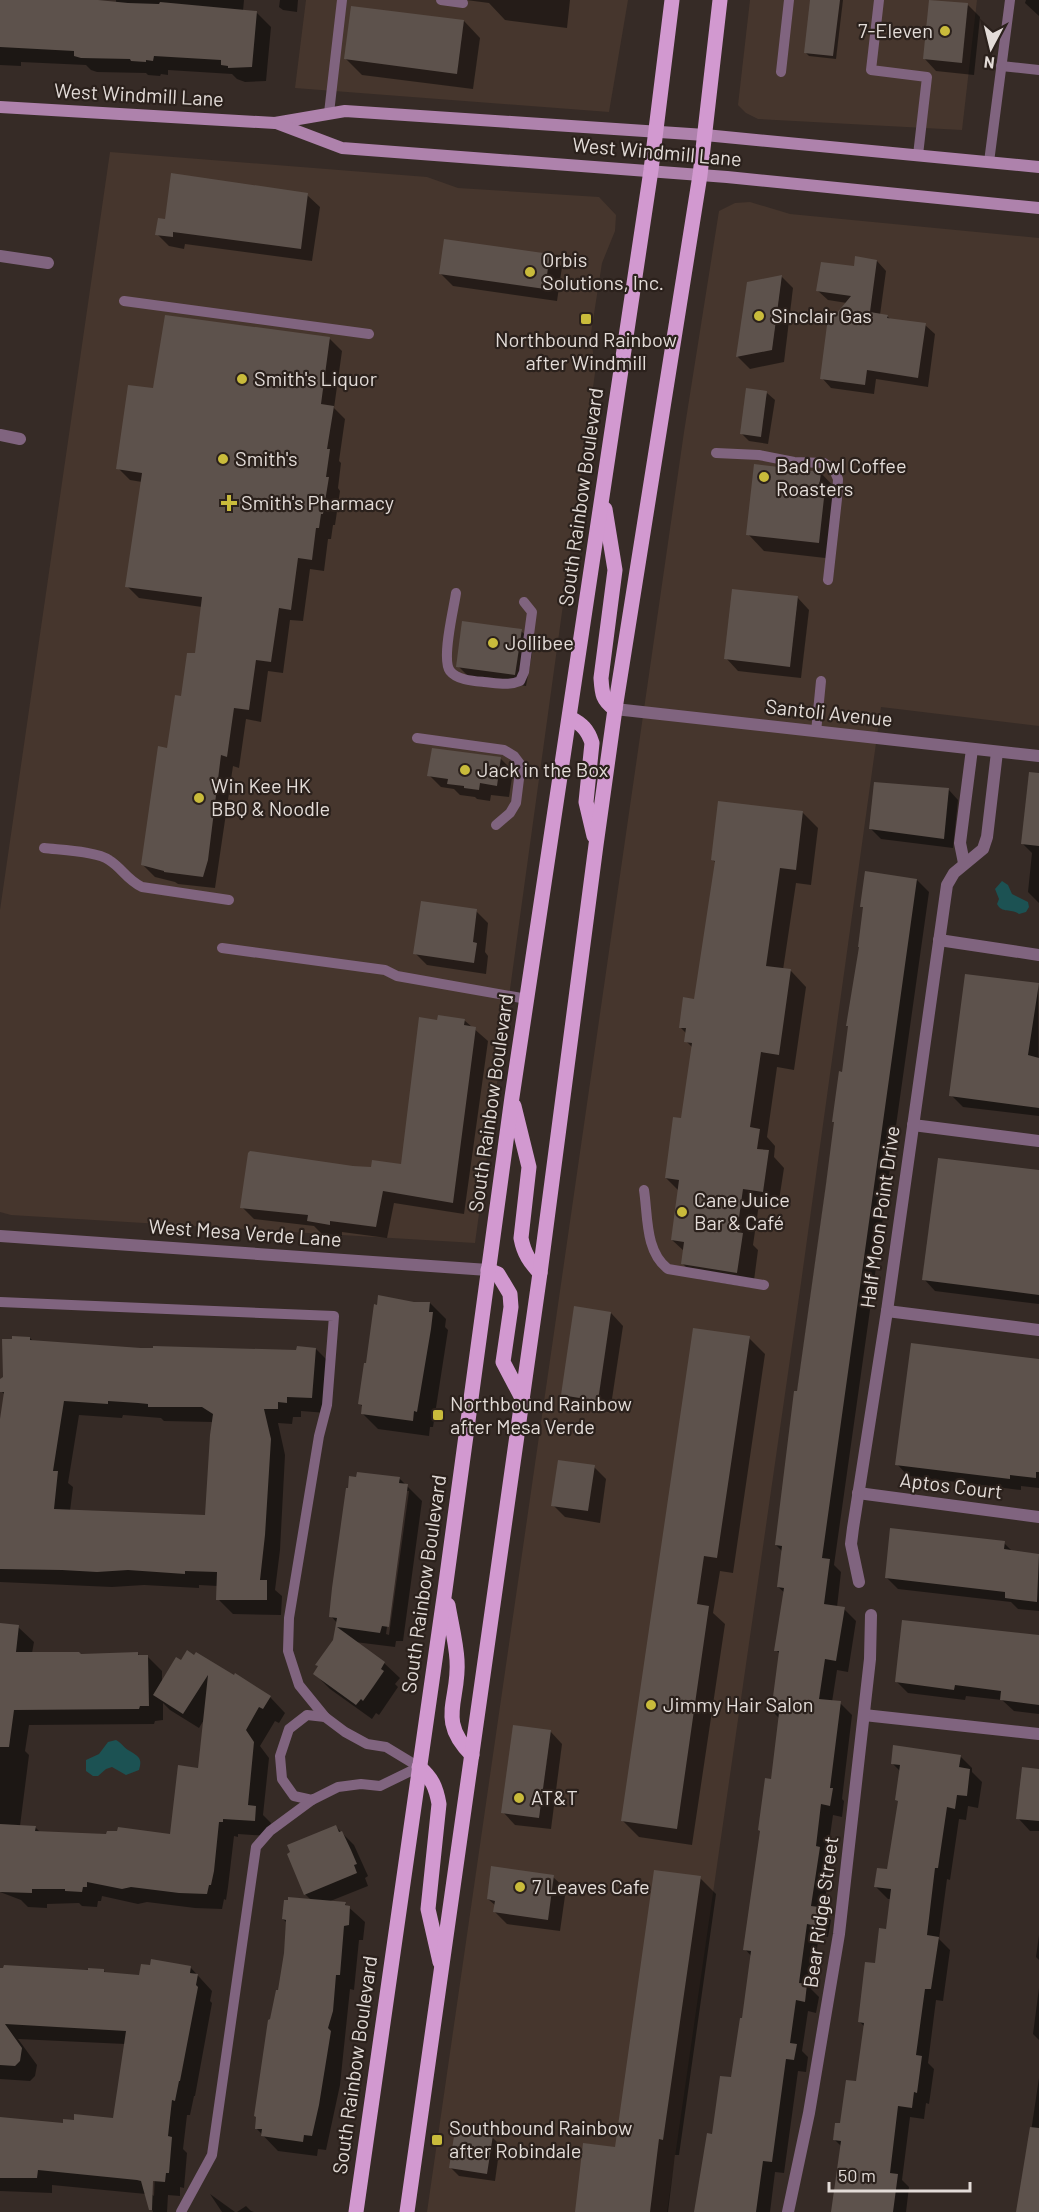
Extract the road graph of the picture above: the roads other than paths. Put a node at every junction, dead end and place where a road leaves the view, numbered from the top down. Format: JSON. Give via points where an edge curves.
{"nodes":[{"id":1,"x":342,"y":0,"type":"edge"},
{"id":2,"x":441,"y":0,"type":"edge"},
{"id":3,"x":672,"y":0,"type":"edge"},
{"id":4,"x":720,"y":0,"type":"edge"},
{"id":5,"x":789,"y":0,"type":"edge"},
{"id":6,"x":879,"y":0,"type":"edge"},
{"id":7,"x":1010,"y":0,"type":"edge"},
{"id":8,"x":463,"y":3,"type":"dead end"},
{"id":9,"x":1001,"y":66,"type":"junction"},
{"id":10,"x":1039,"y":70,"type":"edge"},
{"id":11,"x":781,"y":72,"type":"dead end"},
{"id":12,"x":0,"y":107,"type":"edge"},
{"id":13,"x":329,"y":113,"type":"junction"},
{"id":14,"x":275,"y":123,"type":"junction"},
{"id":15,"x":656,"y":131,"type":"junction"},
{"id":16,"x":705,"y":135,"type":"junction"},
{"id":17,"x":918,"y":155,"type":"junction"},
{"id":18,"x":989,"y":162,"type":"junction"},
{"id":19,"x":1039,"y":167,"type":"edge"},
{"id":20,"x":651,"y":170,"type":"junction"},
{"id":21,"x":700,"y":174,"type":"junction"},
{"id":22,"x":1039,"y":208,"type":"edge"},
{"id":23,"x":0,"y":256,"type":"edge"},
{"id":24,"x":48,"y":263,"type":"dead end"},
{"id":25,"x":124,"y":300,"type":"dead end"},
{"id":26,"x":369,"y":334,"type":"dead end"},
{"id":27,"x":0,"y":435,"type":"edge"},
{"id":28,"x":20,"y":439,"type":"dead end"},
{"id":29,"x":716,"y":453,"type":"dead end"},
{"id":30,"x":602,"y":492,"type":"junction"},
{"id":31,"x":828,"y":580,"type":"dead end"},
{"id":32,"x":456,"y":593,"type":"dead end"},
{"id":33,"x":524,"y":602,"type":"dead end"},
{"id":34,"x":821,"y":681,"type":"dead end"},
{"id":35,"x":615,"y":709,"type":"junction"},
{"id":36,"x":570,"y":718,"type":"junction"},
{"id":37,"x":816,"y":732,"type":"junction"},
{"id":38,"x":417,"y":738,"type":"dead end"},
{"id":39,"x":972,"y":749,"type":"junction"},
{"id":40,"x":997,"y":752,"type":"junction"},
{"id":41,"x":1039,"y":756,"type":"edge"},
{"id":42,"x":496,"y":825,"type":"dead end"},
{"id":43,"x":596,"y":845,"type":"junction"},
{"id":44,"x":44,"y":848,"type":"dead end"},
{"id":45,"x":964,"y":863,"type":"junction"},
{"id":46,"x":229,"y":900,"type":"dead end"},
{"id":47,"x":939,"y":940,"type":"junction"},
{"id":48,"x":222,"y":948,"type":"dead end"},
{"id":49,"x":1039,"y":954,"type":"edge"},
{"id":50,"x":527,"y":999,"type":"junction"},
{"id":51,"x":512,"y":1097,"type":"junction"},
{"id":52,"x":913,"y":1125,"type":"junction"},
{"id":53,"x":1039,"y":1141,"type":"edge"},
{"id":54,"x":644,"y":1190,"type":"dead end"},
{"id":55,"x":0,"y":1236,"type":"edge"},
{"id":56,"x":488,"y":1270,"type":"junction"},
{"id":57,"x":540,"y":1273,"type":"junction"},
{"id":58,"x":764,"y":1285,"type":"dead end"},
{"id":59,"x":0,"y":1302,"type":"edge"},
{"id":60,"x":887,"y":1311,"type":"junction"},
{"id":61,"x":1039,"y":1330,"type":"edge"},
{"id":62,"x":522,"y":1400,"type":"junction"},
{"id":63,"x":858,"y":1493,"type":"junction"},
{"id":64,"x":1039,"y":1517,"type":"edge"},
{"id":65,"x":859,"y":1582,"type":"dead end"},
{"id":66,"x":445,"y":1590,"type":"junction"},
{"id":67,"x":871,"y":1615,"type":"dead end"},
{"id":68,"x":864,"y":1715,"type":"junction"},
{"id":69,"x":326,"y":1717,"type":"junction"},
{"id":70,"x":1039,"y":1734,"type":"edge"},
{"id":71,"x":471,"y":1755,"type":"junction"},
{"id":72,"x":420,"y":1767,"type":"junction"},
{"id":73,"x":312,"y":1800,"type":"junction"},
{"id":74,"x":442,"y":1971,"type":"junction"},
{"id":75,"x":181,"y":2212,"type":"edge"},
{"id":76,"x":356,"y":2212,"type":"edge"},
{"id":77,"x":407,"y":2212,"type":"edge"},
{"id":78,"x":788,"y":2212,"type":"edge"}],
"edges":[{"from":1,"to":13,"type":"lane"},
{"from":2,"to":8,"type":"lane"},
{"from":3,"to":15,"type":"main road","name":"South Rainbow Boulevard"},
{"from":4,"to":16,"type":"main road"},
{"from":5,"to":11,"type":"lane"},
{"from":6,"to":17,"type":"lane","via":[[871,70],[927,77]]},
{"from":7,"to":9,"type":"lane"},
{"from":9,"to":10,"type":"lane"},
{"from":9,"to":18,"type":"lane"},
{"from":12,"to":14,"type":"main road","name":"West Windmill Lane"},
{"from":13,"to":14,"type":"main road","name":"West Windmill Lane"},
{"from":13,"to":15,"type":"main road","name":"West Windmill Lane"},
{"from":14,"to":20,"type":"main road","name":"West Windmill Lane","via":[[342,148]]},
{"from":15,"to":16,"type":"main road","name":"West Windmill Lane"},
{"from":15,"to":20,"type":"main road","name":"South Rainbow Boulevard"},
{"from":16,"to":17,"type":"main road","name":"West Windmill Lane"},
{"from":16,"to":21,"type":"main road"},
{"from":17,"to":18,"type":"main road","name":"West Windmill Lane"},
{"from":18,"to":19,"type":"main road","name":"West Windmill Lane"},
{"from":20,"to":21,"type":"main road","name":"West Windmill Lane"},
{"from":20,"to":30,"type":"main road","name":"South Rainbow Boulevard"},
{"from":21,"to":22,"type":"main road","name":"West Windmill Lane"},
{"from":21,"to":35,"type":"main road"},
{"from":23,"to":24,"type":"street"},
{"from":25,"to":26,"type":"lane"},
{"from":27,"to":28,"type":"street"},
{"from":29,"to":31,"type":"lane","via":[[824,463],[834,470],[838,479]]},
{"from":30,"to":35,"type":"main road","via":[[615,570],[602,696]]},
{"from":30,"to":36,"type":"main road","name":"South Rainbow Boulevard"},
{"from":32,"to":33,"type":"lane","via":[[446,658],[449,670],[474,681],[513,685],[520,681],[532,612]]},
{"from":34,"to":37,"type":"lane"},
{"from":35,"to":37,"type":"street","name":"Santoli Avenue"},
{"from":35,"to":43,"type":"main road"},
{"from":36,"to":43,"type":"main road","via":[[583,725],[592,743],[586,802]]},
{"from":36,"to":50,"type":"main road","name":"South Rainbow Boulevard"},
{"from":37,"to":39,"type":"street","name":"Santoli Avenue"},
{"from":38,"to":42,"type":"lane","via":[[504,750],[514,756],[520,764],[516,803]]},
{"from":39,"to":40,"type":"street","name":"Santoli Avenue"},
{"from":39,"to":45,"type":"street","via":[[960,843]]},
{"from":40,"to":41,"type":"street","name":"Santoli Avenue"},
{"from":40,"to":45,"type":"street","name":"Half Moon Point Drive","via":[[987,837],[983,849]]},
{"from":43,"to":57,"type":"main road"},
{"from":44,"to":46,"type":"lane","via":[[109,859],[131,882],[142,887]]},
{"from":45,"to":47,"type":"street","name":"Half Moon Point Drive","via":[[947,885]]},
{"from":47,"to":49,"type":"street"},
{"from":47,"to":52,"type":"street","name":"Half Moon Point Drive"},
{"from":48,"to":50,"type":"lane","via":[[385,970],[397,976]]},
{"from":50,"to":51,"type":"main road","name":"South Rainbow Boulevard"},
{"from":51,"to":56,"type":"main road","name":"South Rainbow Boulevard"},
{"from":51,"to":57,"type":"main road","via":[[530,1167],[521,1238],[529,1261]]},
{"from":52,"to":53,"type":"street"},
{"from":52,"to":60,"type":"street","name":"Half Moon Point Drive"},
{"from":54,"to":58,"type":"lane","via":[[652,1248],[660,1263],[668,1269]]},
{"from":55,"to":56,"type":"street","name":"West Mesa Verde Lane"},
{"from":56,"to":62,"type":"main road","via":[[498,1274],[510,1293],[503,1362]]},
{"from":56,"to":66,"type":"main road","name":"South Rainbow Boulevard"},
{"from":57,"to":62,"type":"main road"},
{"from":59,"to":69,"type":"lane","via":[[334,1316],[327,1405],[289,1618],[288,1652],[299,1685]]},
{"from":60,"to":61,"type":"street"},
{"from":60,"to":63,"type":"street","name":"Half Moon Point Drive"},
{"from":62,"to":71,"type":"main road"},
{"from":63,"to":64,"type":"street","name":"Aptos Court"},
{"from":63,"to":65,"type":"street","name":"Half Moon Point Drive","via":[[851,1544]]},
{"from":66,"to":71,"type":"main road","via":[[458,1661],[452,1728]]},
{"from":66,"to":72,"type":"main road","name":"South Rainbow Boulevard"},
{"from":67,"to":68,"type":"street","name":"Bear Ridge Street"},
{"from":68,"to":70,"type":"street"},
{"from":68,"to":78,"type":"street","name":"Bear Ridge Street","via":[[839,1934]]},
{"from":69,"to":72,"type":"lane","via":[[367,1744],[386,1747]]},
{"from":69,"to":73,"type":"lane","via":[[307,1715],[289,1729],[280,1756],[282,1779],[294,1796]]},
{"from":71,"to":74,"type":"main road"},
{"from":72,"to":73,"type":"lane","via":[[380,1786],[338,1787]]},
{"from":72,"to":74,"type":"main road","via":[[436,1788],[439,1804],[428,1909]]},
{"from":72,"to":76,"type":"main road","name":"South Rainbow Boulevard"},
{"from":73,"to":75,"type":"lane","via":[[270,1831],[256,1847],[212,2155]]},
{"from":74,"to":77,"type":"main road"}]}
